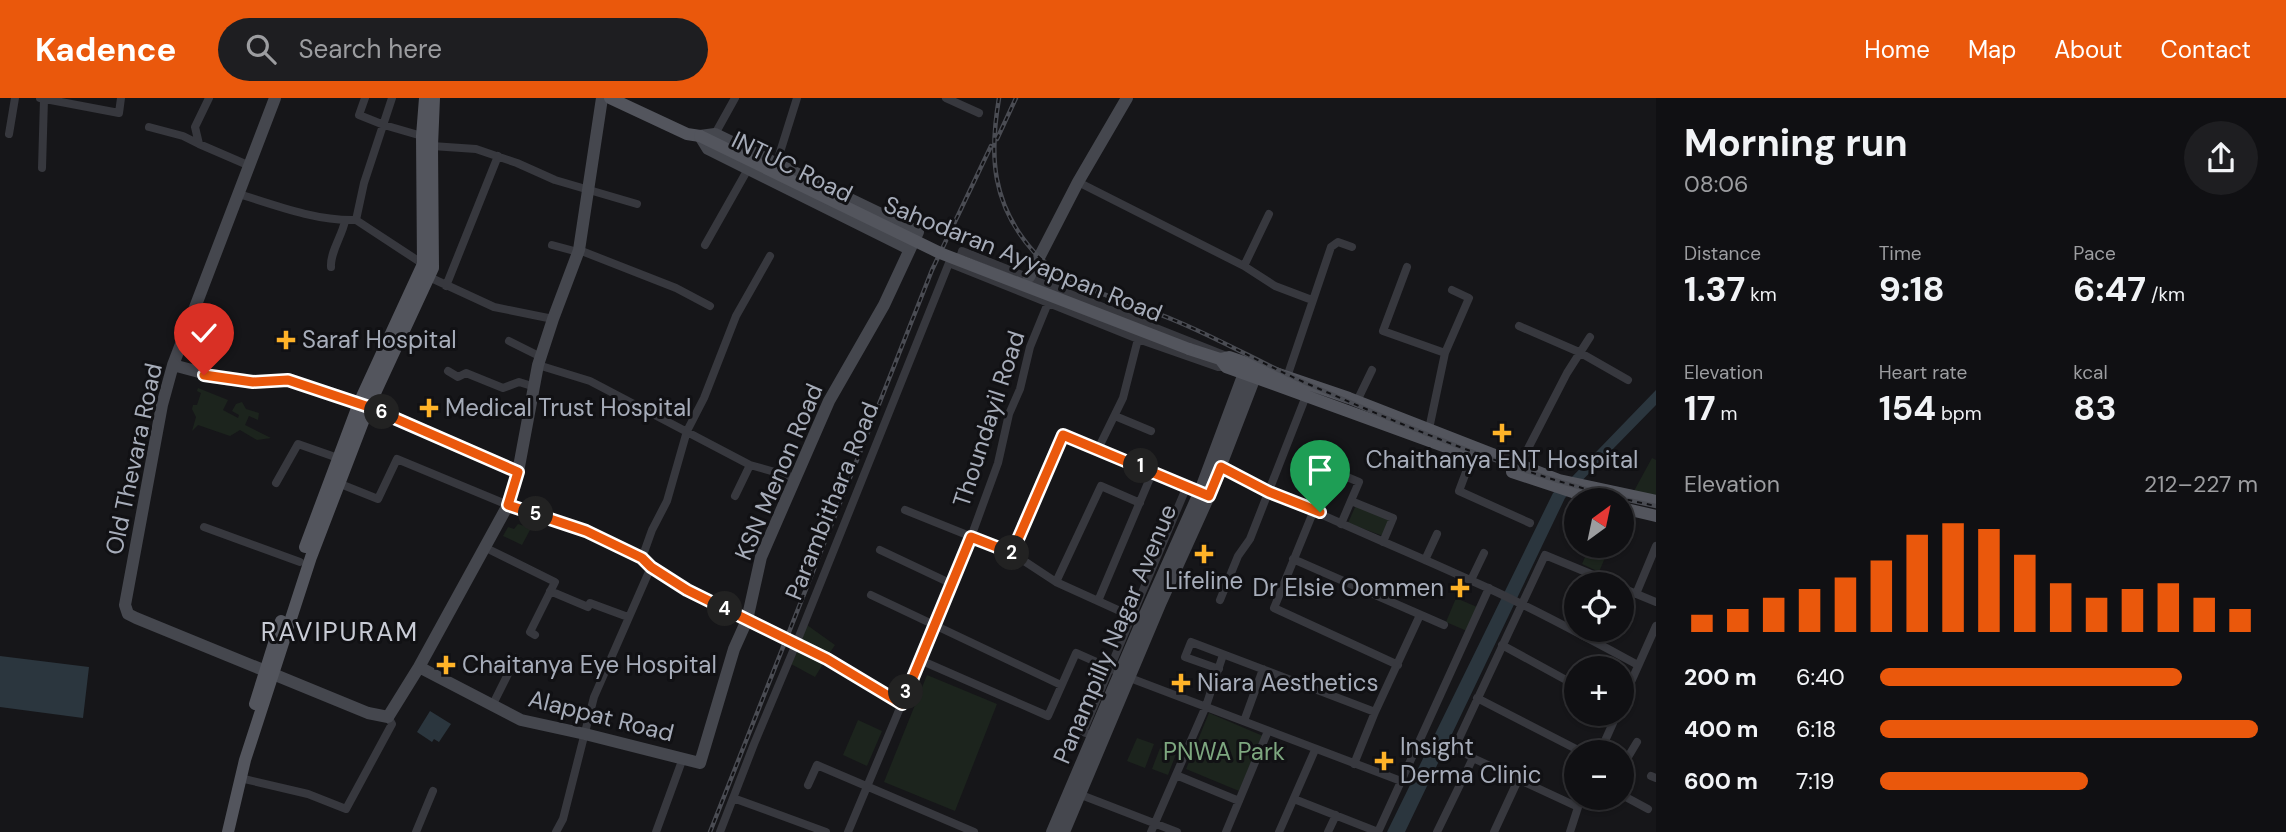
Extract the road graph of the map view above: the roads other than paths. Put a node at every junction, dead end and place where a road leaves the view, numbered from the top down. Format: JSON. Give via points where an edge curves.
{"nodes":[{"id":1,"x":15,"y":98,"type":"edge"},
{"id":2,"x":42,"y":98,"type":"edge"},
{"id":3,"x":121,"y":98,"type":"edge"},
{"id":4,"x":209,"y":98,"type":"edge"},
{"id":5,"x":275,"y":98,"type":"edge"},
{"id":6,"x":365,"y":98,"type":"edge"},
{"id":7,"x":392,"y":98,"type":"edge"},
{"id":8,"x":425,"y":98,"type":"edge"},
{"id":9,"x":434,"y":98,"type":"edge"},
{"id":10,"x":603,"y":98,"type":"edge"},
{"id":11,"x":610,"y":98,"type":"edge"},
{"id":12,"x":627,"y":98,"type":"edge"},
{"id":13,"x":735,"y":98,"type":"edge"},
{"id":14,"x":797,"y":98,"type":"edge"},
{"id":15,"x":946,"y":98,"type":"edge"},
{"id":16,"x":1127,"y":98,"type":"edge"},
{"id":17,"x":979,"y":113,"type":"dead end"},
{"id":18,"x":384,"y":125,"type":"junction"},
{"id":19,"x":149,"y":127,"type":"dead end"},
{"id":20,"x":9,"y":134,"type":"dead end"},
{"id":21,"x":715,"y":134,"type":"junction"},
{"id":22,"x":700,"y":136,"type":"junction"},
{"id":23,"x":427,"y":141,"type":"junction"},
{"id":24,"x":199,"y":144,"type":"junction"},
{"id":25,"x":498,"y":156,"type":"junction"},
{"id":26,"x":776,"y":165,"type":"junction"},
{"id":27,"x":250,"y":166,"type":"junction"},
{"id":28,"x":42,"y":168,"type":"dead end"},
{"id":29,"x":748,"y":169,"type":"junction"},
{"id":30,"x":1078,"y":182,"type":"junction"},
{"id":31,"x":589,"y":191,"type":"junction"},
{"id":32,"x":239,"y":194,"type":"junction"},
{"id":33,"x":637,"y":204,"type":"dead end"},
{"id":34,"x":1269,"y":214,"type":"dead end"},
{"id":35,"x":356,"y":220,"type":"junction"},
{"id":36,"x":345,"y":221,"type":"junction"},
{"id":37,"x":552,"y":245,"type":"dead end"},
{"id":38,"x":705,"y":245,"type":"dead end"},
{"id":39,"x":1352,"y":247,"type":"dead end"},
{"id":40,"x":909,"y":249,"type":"junction"},
{"id":41,"x":579,"y":251,"type":"junction"},
{"id":42,"x":770,"y":256,"type":"dead end"},
{"id":43,"x":423,"y":264,"type":"junction"},
{"id":44,"x":953,"y":265,"type":"junction"},
{"id":45,"x":1244,"y":266,"type":"junction"},
{"id":46,"x":331,"y":267,"type":"dead end"},
{"id":47,"x":1406,"y":267,"type":"dead end"},
{"id":48,"x":429,"y":277,"type":"junction"},
{"id":49,"x":1029,"y":277,"type":"junction"},
{"id":50,"x":446,"y":286,"type":"junction"},
{"id":51,"x":1452,"y":290,"type":"dead end"},
{"id":52,"x":1312,"y":300,"type":"junction"},
{"id":53,"x":1048,"y":303,"type":"junction"},
{"id":54,"x":710,"y":306,"type":"dead end"},
{"id":55,"x":553,"y":319,"type":"junction"},
{"id":56,"x":1519,"y":326,"type":"dead end"},
{"id":57,"x":1590,"y":337,"type":"dead end"},
{"id":58,"x":1138,"y":339,"type":"junction"},
{"id":59,"x":509,"y":341,"type":"dead end"},
{"id":60,"x":1579,"y":352,"type":"junction"},
{"id":61,"x":1445,"y":353,"type":"junction"},
{"id":62,"x":540,"y":361,"type":"junction"},
{"id":63,"x":1225,"y":361,"type":"junction"},
{"id":64,"x":173,"y":365,"type":"junction"},
{"id":65,"x":1372,"y":370,"type":"dead end"},
{"id":66,"x":448,"y":371,"type":"dead end"},
{"id":67,"x":1254,"y":373,"type":"junction"},
{"id":68,"x":1287,"y":377,"type":"junction"},
{"id":69,"x":1628,"y":380,"type":"dead end"},
{"id":70,"x":535,"y":387,"type":"junction"},
{"id":71,"x":1306,"y":396,"type":"junction"},
{"id":72,"x":1353,"y":399,"type":"junction"},
{"id":73,"x":364,"y":405,"type":"junction"},
{"id":74,"x":1346,"y":411,"type":"junction"},
{"id":75,"x":1115,"y":416,"type":"junction"},
{"id":76,"x":1429,"y":429,"type":"junction"},
{"id":77,"x":687,"y":431,"type":"junction"},
{"id":78,"x":1151,"y":431,"type":"dead end"},
{"id":79,"x":1098,"y":449,"type":"junction"},
{"id":80,"x":1472,"y":456,"type":"junction"},
{"id":81,"x":338,"y":458,"type":"junction"},
{"id":82,"x":750,"y":465,"type":"junction"},
{"id":83,"x":1216,"y":465,"type":"junction"},
{"id":84,"x":1519,"y":466,"type":"junction"},
{"id":85,"x":1328,"y":469,"type":"dead end"},
{"id":86,"x":1153,"y":471,"type":"junction"},
{"id":87,"x":518,"y":472,"type":"junction"},
{"id":88,"x":796,"y":478,"type":"junction"},
{"id":89,"x":276,"y":483,"type":"dead end"},
{"id":90,"x":338,"y":483,"type":"junction"},
{"id":91,"x":1555,"y":483,"type":"junction"},
{"id":92,"x":1187,"y":486,"type":"junction"},
{"id":93,"x":1572,"y":488,"type":"edge"},
{"id":94,"x":1269,"y":492,"type":"junction"},
{"id":95,"x":1204,"y":493,"type":"junction"},
{"id":96,"x":735,"y":496,"type":"dead end"},
{"id":97,"x":1634,"y":498,"type":"edge"},
{"id":98,"x":1351,"y":501,"type":"junction"},
{"id":99,"x":1656,"y":501,"type":"edge"},
{"id":100,"x":1140,"y":503,"type":"junction"},
{"id":101,"x":508,"y":505,"type":"junction"},
{"id":102,"x":905,"y":510,"type":"dead end"},
{"id":103,"x":1314,"y":510,"type":"junction"},
{"id":104,"x":1634,"y":511,"type":"edge"},
{"id":105,"x":1656,"y":516,"type":"edge"},
{"id":106,"x":1530,"y":523,"type":"dead end"},
{"id":107,"x":1341,"y":524,"type":"junction"},
{"id":108,"x":204,"y":527,"type":"dead end"},
{"id":109,"x":1437,"y":534,"type":"dead end"},
{"id":110,"x":971,"y":537,"type":"junction"},
{"id":111,"x":1383,"y":542,"type":"junction"},
{"id":112,"x":1656,"y":546,"type":"edge"},
{"id":113,"x":484,"y":547,"type":"junction"},
{"id":114,"x":880,"y":550,"type":"dead end"},
{"id":115,"x":1012,"y":553,"type":"junction"},
{"id":116,"x":1483,"y":553,"type":"dead end"},
{"id":117,"x":642,"y":558,"type":"junction"},
{"id":118,"x":1293,"y":559,"type":"junction"},
{"id":119,"x":1425,"y":560,"type":"junction"},
{"id":120,"x":300,"y":562,"type":"junction"},
{"id":121,"x":651,"y":567,"type":"junction"},
{"id":122,"x":1586,"y":572,"type":"edge"},
{"id":123,"x":1471,"y":580,"type":"junction"},
{"id":124,"x":1056,"y":582,"type":"junction"},
{"id":125,"x":952,"y":584,"type":"junction"},
{"id":126,"x":1489,"y":589,"type":"junction"},
{"id":127,"x":550,"y":591,"type":"junction"},
{"id":128,"x":871,"y":594,"type":"dead end"},
{"id":129,"x":1636,"y":594,"type":"joint"},
{"id":130,"x":1220,"y":600,"type":"dead end"},
{"id":131,"x":1098,"y":601,"type":"junction"},
{"id":132,"x":1656,"y":602,"type":"edge"},
{"id":133,"x":1521,"y":603,"type":"junction"},
{"id":134,"x":1420,"y":615,"type":"junction"},
{"id":135,"x":628,"y":617,"type":"junction"},
{"id":136,"x":747,"y":620,"type":"junction"},
{"id":137,"x":1141,"y":621,"type":"junction"},
{"id":138,"x":935,"y":624,"type":"junction"},
{"id":139,"x":1444,"y":625,"type":"dead end"},
{"id":140,"x":1656,"y":626,"type":"edge"},
{"id":141,"x":532,"y":633,"type":"dead end"},
{"id":142,"x":796,"y":644,"type":"junction"},
{"id":143,"x":1502,"y":645,"type":"junction"},
{"id":144,"x":1223,"y":655,"type":"junction"},
{"id":145,"x":516,"y":658,"type":"dead end"},
{"id":146,"x":920,"y":660,"type":"junction"},
{"id":147,"x":1638,"y":664,"type":"junction"},
{"id":148,"x":1398,"y":665,"type":"junction"},
{"id":149,"x":419,"y":667,"type":"junction"},
{"id":150,"x":1219,"y":669,"type":"junction"},
{"id":151,"x":1263,"y":669,"type":"junction"},
{"id":152,"x":269,"y":671,"type":"junction"},
{"id":153,"x":1120,"y":673,"type":"junction"},
{"id":154,"x":1634,"y":674,"type":"edge"},
{"id":155,"x":1564,"y":679,"type":"edge"},
{"id":156,"x":1061,"y":685,"type":"junction"},
{"id":157,"x":1477,"y":698,"type":"junction"},
{"id":158,"x":902,"y":704,"type":"junction"},
{"id":159,"x":492,"y":706,"type":"junction"},
{"id":160,"x":1206,"y":706,"type":"junction"},
{"id":161,"x":1375,"y":712,"type":"junction"},
{"id":162,"x":388,"y":717,"type":"junction"},
{"id":163,"x":1244,"y":721,"type":"junction"},
{"id":164,"x":1268,"y":731,"type":"junction"},
{"id":165,"x":585,"y":734,"type":"junction"},
{"id":166,"x":1637,"y":742,"type":"dead end"},
{"id":167,"x":1564,"y":743,"type":"edge"},
{"id":168,"x":1634,"y":747,"type":"edge"},
{"id":169,"x":1315,"y":750,"type":"junction"},
{"id":170,"x":683,"y":758,"type":"junction"},
{"id":171,"x":1473,"y":758,"type":"junction"},
{"id":172,"x":700,"y":762,"type":"joint"},
{"id":173,"x":1354,"y":764,"type":"junction"},
{"id":174,"x":1176,"y":775,"type":"junction"},
{"id":175,"x":240,"y":778,"type":"junction"},
{"id":176,"x":1518,"y":780,"type":"junction"},
{"id":177,"x":1401,"y":782,"type":"junction"},
{"id":178,"x":808,"y":785,"type":"dead end"},
{"id":179,"x":867,"y":788,"type":"junction"},
{"id":180,"x":433,"y":791,"type":"dead end"},
{"id":181,"x":1075,"y":792,"type":"junction"},
{"id":182,"x":1564,"y":796,"type":"edge"},
{"id":183,"x":733,"y":798,"type":"junction"},
{"id":184,"x":1294,"y":799,"type":"junction"},
{"id":185,"x":1239,"y":801,"type":"junction"},
{"id":186,"x":1634,"y":801,"type":"edge"},
{"id":187,"x":1648,"y":809,"type":"dead end"},
{"id":188,"x":1577,"y":810,"type":"edge"},
{"id":189,"x":1336,"y":815,"type":"junction"},
{"id":190,"x":1155,"y":822,"type":"junction"},
{"id":191,"x":219,"y":832,"type":"edge"},
{"id":192,"x":228,"y":832,"type":"edge"},
{"id":193,"x":416,"y":832,"type":"edge"},
{"id":194,"x":556,"y":832,"type":"edge"},
{"id":195,"x":656,"y":832,"type":"edge"},
{"id":196,"x":720,"y":832,"type":"edge"},
{"id":197,"x":826,"y":832,"type":"edge"},
{"id":198,"x":848,"y":832,"type":"edge"},
{"id":199,"x":974,"y":832,"type":"edge"},
{"id":200,"x":1052,"y":832,"type":"edge"},
{"id":201,"x":1064,"y":832,"type":"edge"},
{"id":202,"x":1151,"y":832,"type":"edge"},
{"id":203,"x":1177,"y":832,"type":"edge"},
{"id":204,"x":1226,"y":832,"type":"edge"},
{"id":205,"x":1279,"y":832,"type":"edge"},
{"id":206,"x":1328,"y":832,"type":"edge"},
{"id":207,"x":1378,"y":832,"type":"edge"},
{"id":208,"x":1437,"y":832,"type":"edge"},
{"id":209,"x":1494,"y":832,"type":"edge"},
{"id":210,"x":1570,"y":832,"type":"edge"}],
"edges":[{"from":1,"to":20,"type":"street"},
{"from":2,"to":3,"type":"street","via":[[119,113]]},
{"from":2,"to":28,"type":"street"},
{"from":4,"to":24,"type":"street","via":[[195,127]]},
{"from":5,"to":27,"type":"street","name":"Old Thevara Road"},
{"from":6,"to":18,"type":"street","via":[[359,114]]},
{"from":7,"to":18,"type":"street"},
{"from":8,"to":23,"type":"main road"},
{"from":9,"to":23,"type":"main road"},
{"from":10,"to":31,"type":"street"},
{"from":11,"to":22,"type":"main road","name":"Sahodaran Ayyappan Road"},
{"from":12,"to":22,"type":"main road","name":"Sahodaran Ayyappan Road"},
{"from":13,"to":21,"type":"street"},
{"from":14,"to":26,"type":"street"},
{"from":15,"to":17,"type":"street"},
{"from":16,"to":30,"type":"street"},
{"from":18,"to":23,"type":"street"},
{"from":18,"to":35,"type":"street"},
{"from":19,"to":24,"type":"street"},
{"from":21,"to":22,"type":"street"},
{"from":21,"to":26,"type":"street"},
{"from":22,"to":29,"type":"street","name":"INTUC Road","via":[[708,149]]},
{"from":22,"to":63,"type":"main road","name":"Sahodaran Ayyappan Road","bridge":true,"via":[[940,253]]},
{"from":23,"to":25,"type":"street"},
{"from":23,"to":43,"type":"main road"},
{"from":23,"to":48,"type":"main road","via":[[433,268]]},
{"from":24,"to":27,"type":"street"},
{"from":25,"to":31,"type":"street"},
{"from":25,"to":50,"type":"street"},
{"from":26,"to":40,"type":"street","name":"KSN Menon Road","via":[[918,232]]},
{"from":27,"to":32,"type":"street","name":"Old Thevara Road"},
{"from":29,"to":38,"type":"street"},
{"from":29,"to":40,"type":"street","name":"INTUC Road"},
{"from":30,"to":45,"type":"street"},
{"from":30,"to":49,"type":"street"},
{"from":31,"to":33,"type":"street"},
{"from":31,"to":41,"type":"street"},
{"from":32,"to":36,"type":"street"},
{"from":32,"to":64,"type":"street","name":"Old Thevara Road"},
{"from":34,"to":45,"type":"street"},
{"from":35,"to":36,"type":"street"},
{"from":35,"to":43,"type":"street"},
{"from":36,"to":46,"type":"street"},
{"from":37,"to":41,"type":"street"},
{"from":39,"to":52,"type":"street","via":[[1338,242],[1331,247]]},
{"from":40,"to":88,"type":"street","name":"KSN Menon Road","via":[[884,305],[829,401]]},
{"from":41,"to":54,"type":"street"},
{"from":41,"to":55,"type":"street"},
{"from":42,"to":77,"type":"street","via":[[736,316]]},
{"from":43,"to":73,"type":"main road"},
{"from":44,"to":49,"type":"street","via":[[962,251]]},
{"from":44,"to":53,"type":"street"},
{"from":44,"to":142,"type":"street","name":"Parambithara Road"},
{"from":45,"to":52,"type":"street","via":[[1275,286]]},
{"from":47,"to":61,"type":"street","via":[[1383,331]]},
{"from":48,"to":50,"type":"street"},
{"from":48,"to":73,"type":"main road"},
{"from":49,"to":63,"type":"street"},
{"from":50,"to":55,"type":"street","via":[[494,307]]},
{"from":51,"to":61,"type":"street","via":[[1469,298]]},
{"from":52,"to":68,"type":"street"},
{"from":53,"to":58,"type":"street"},
{"from":53,"to":110,"type":"street","name":"Thoundayil Road"},
{"from":55,"to":62,"type":"street"},
{"from":56,"to":60,"type":"street"},
{"from":57,"to":60,"type":"street"},
{"from":58,"to":63,"type":"street","via":[[1218,367]]},
{"from":58,"to":75,"type":"street"},
{"from":59,"to":62,"type":"street"},
{"from":60,"to":69,"type":"street"},
{"from":60,"to":84,"type":"street"},
{"from":61,"to":76,"type":"street"},
{"from":62,"to":70,"type":"street"},
{"from":62,"to":77,"type":"street"},
{"from":63,"to":67,"type":"main road","name":"Sahodaran Ayyappan Road"},
{"from":64,"to":73,"type":"street","via":[[225,379],[288,380]]},
{"from":64,"to":152,"type":"street","name":"Old Thevara Road","via":[[125,605],[128,614],[136,618]]},
{"from":65,"to":72,"type":"street"},
{"from":66,"to":70,"type":"street","via":[[503,388],[519,382]]},
{"from":67,"to":68,"type":"main road","name":"Sahodaran Ayyappan Road"},
{"from":67,"to":71,"type":"main road","name":"Sahodaran Ayyappan Road"},
{"from":67,"to":83,"type":"street","name":"Panampilly Nagar Avenue"},
{"from":68,"to":72,"type":"main road","name":"Sahodaran Ayyappan Road"},
{"from":70,"to":87,"type":"street"},
{"from":71,"to":74,"type":"main road","name":"Sahodaran Ayyappan Road"},
{"from":71,"to":94,"type":"street"},
{"from":72,"to":74,"type":"main road"},
{"from":72,"to":76,"type":"main road","name":"Sahodaran Ayyappan Road"},
{"from":73,"to":81,"type":"main road"},
{"from":73,"to":87,"type":"street"},
{"from":73,"to":90,"type":"main road"},
{"from":74,"to":80,"type":"main road","name":"Sahodaran Ayyappan Road"},
{"from":75,"to":78,"type":"street"},
{"from":75,"to":79,"type":"street"},
{"from":76,"to":84,"type":"main road","name":"Sahodaran Ayyappan Road"},
{"from":77,"to":82,"type":"street"},
{"from":77,"to":117,"type":"street","via":[[667,501]]},
{"from":79,"to":86,"type":"street"},
{"from":79,"to":115,"type":"street","via":[[1063,435]]},
{"from":80,"to":91,"type":"main road","name":"Sahodaran Ayyappan Road"},
{"from":80,"to":106,"type":"street","via":[[1459,491]]},
{"from":81,"to":89,"type":"street","via":[[299,444]]},
{"from":81,"to":120,"type":"main road"},
{"from":82,"to":88,"type":"street"},
{"from":82,"to":96,"type":"street"},
{"from":83,"to":94,"type":"street"},
{"from":83,"to":95,"type":"street","name":"Panampilly Nagar Avenue"},
{"from":84,"to":91,"type":"main road","name":"Sahodaran Ayyappan Road"},
{"from":85,"to":98,"type":"street","via":[[1359,482]]},
{"from":86,"to":92,"type":"street"},
{"from":86,"to":100,"type":"street"},
{"from":87,"to":101,"type":"street"},
{"from":88,"to":136,"type":"street","name":"KSN Menon Road","via":[[761,557]]},
{"from":90,"to":101,"type":"street","via":[[378,499],[397,459]]},
{"from":90,"to":152,"type":"main road"},
{"from":91,"to":93,"type":"main road","name":"Sahodaran Ayyappan Road"},
{"from":92,"to":95,"type":"street"},
{"from":92,"to":137,"type":"street"},
{"from":94,"to":103,"type":"street"},
{"from":94,"to":130,"type":"street"},
{"from":95,"to":137,"type":"street","name":"Panampilly Nagar Avenue"},
{"from":97,"to":99,"type":"main road","name":"Sahodaran Ayyappan Road"},
{"from":98,"to":107,"type":"street"},
{"from":98,"to":111,"type":"street","via":[[1393,517]]},
{"from":100,"to":124,"type":"street","via":[[1101,486]]},
{"from":100,"to":131,"type":"street"},
{"from":101,"to":113,"type":"street"},
{"from":101,"to":117,"type":"street","via":[[586,531]]},
{"from":102,"to":110,"type":"street"},
{"from":103,"to":107,"type":"street"},
{"from":103,"to":118,"type":"street"},
{"from":104,"to":105,"type":"main road"},
{"from":107,"to":111,"type":"street"},
{"from":108,"to":120,"type":"street"},
{"from":109,"to":119,"type":"street"},
{"from":110,"to":115,"type":"street"},
{"from":110,"to":125,"type":"street","name":"Thoundayil Road"},
{"from":111,"to":119,"type":"street"},
{"from":112,"to":129,"type":"street"},
{"from":113,"to":127,"type":"street","via":[[555,582]]},
{"from":113,"to":149,"type":"street"},
{"from":114,"to":125,"type":"street"},
{"from":115,"to":124,"type":"street"},
{"from":116,"to":123,"type":"street"},
{"from":117,"to":121,"type":"street"},
{"from":118,"to":134,"type":"street"},
{"from":118,"to":148,"type":"street","via":[[1274,608]]},
{"from":119,"to":123,"type":"street"},
{"from":120,"to":152,"type":"main road"},
{"from":121,"to":135,"type":"street"},
{"from":121,"to":136,"type":"street"},
{"from":122,"to":133,"type":"street","via":[[1545,555]]},
{"from":123,"to":126,"type":"street"},
{"from":124,"to":131,"type":"street"},
{"from":125,"to":138,"type":"street","name":"Thoundayil Road"},
{"from":126,"to":133,"type":"street"},
{"from":126,"to":177,"type":"street"},
{"from":127,"to":135,"type":"street"},
{"from":127,"to":141,"type":"street"},
{"from":128,"to":138,"type":"street"},
{"from":129,"to":132,"type":"street"},
{"from":131,"to":137,"type":"street"},
{"from":133,"to":143,"type":"street"},
{"from":133,"to":147,"type":"street"},
{"from":134,"to":139,"type":"street"},
{"from":134,"to":148,"type":"street"},
{"from":135,"to":165,"type":"street","via":[[594,697]]},
{"from":136,"to":142,"type":"street"},
{"from":136,"to":172,"type":"street","name":"KSN Menon Road"},
{"from":137,"to":153,"type":"street","name":"Panampilly Nagar Avenue"},
{"from":137,"to":153,"type":"street"},
{"from":138,"to":146,"type":"street","name":"Thoundayil Road"},
{"from":138,"to":156,"type":"street"},
{"from":140,"to":147,"type":"street"},
{"from":142,"to":158,"type":"street"},
{"from":142,"to":183,"type":"street","name":"Parambithara Road"},
{"from":143,"to":155,"type":"street"},
{"from":143,"to":157,"type":"street"},
{"from":144,"to":150,"type":"street"},
{"from":144,"to":150,"type":"street","via":[[1191,642],[1185,657]]},
{"from":144,"to":151,"type":"street"},
{"from":145,"to":159,"type":"street"},
{"from":146,"to":156,"type":"street","via":[[1048,716]]},
{"from":146,"to":158,"type":"street","name":"Thoundayil Road"},
{"from":147,"to":154,"type":"street"},
{"from":148,"to":161,"type":"street"},
{"from":149,"to":159,"type":"street","name":"Alappat Road"},
{"from":149,"to":162,"type":"street"},
{"from":150,"to":160,"type":"street"},
{"from":151,"to":161,"type":"street"},
{"from":151,"to":163,"type":"street"},
{"from":152,"to":162,"type":"street"},
{"from":152,"to":175,"type":"main road"},
{"from":152,"to":191,"type":"main road"},
{"from":153,"to":156,"type":"street","via":[[1076,653]]},
{"from":153,"to":160,"type":"street"},
{"from":153,"to":181,"type":"street","name":"Panampilly Nagar Avenue"},
{"from":153,"to":181,"type":"street","name":"Panampilly Nagar Avenue"},
{"from":157,"to":167,"type":"street"},
{"from":157,"to":171,"type":"street","via":[[1455,747]]},
{"from":158,"to":179,"type":"street","name":"Thoundayil Road"},
{"from":159,"to":165,"type":"street","name":"Alappat Road","via":[[521,720]]},
{"from":160,"to":163,"type":"street"},
{"from":160,"to":174,"type":"street"},
{"from":161,"to":173,"type":"street"},
{"from":162,"to":175,"type":"street","via":[[392,724],[346,809],[308,794]]},
{"from":163,"to":164,"type":"street"},
{"from":164,"to":169,"type":"street"},
{"from":164,"to":185,"type":"street"},
{"from":165,"to":170,"type":"street","name":"Alappat Road"},
{"from":165,"to":194,"type":"street"},
{"from":166,"to":168,"type":"street"},
{"from":169,"to":173,"type":"street"},
{"from":169,"to":184,"type":"street"},
{"from":170,"to":172,"type":"street","name":"Alappat Road"},
{"from":170,"to":195,"type":"street"},
{"from":171,"to":176,"type":"street"},
{"from":171,"to":208,"type":"street"},
{"from":173,"to":177,"type":"street"},
{"from":174,"to":185,"type":"street"},
{"from":174,"to":190,"type":"street"},
{"from":175,"to":192,"type":"main road"},
{"from":176,"to":182,"type":"street"},
{"from":176,"to":209,"type":"street"},
{"from":177,"to":207,"type":"street"},
{"from":178,"to":179,"type":"street","via":[[817,765]]},
{"from":179,"to":198,"type":"street","name":"Thoundayil Road"},
{"from":179,"to":199,"type":"street"},
{"from":180,"to":193,"type":"street"},
{"from":181,"to":190,"type":"street"},
{"from":181,"to":200,"type":"street","name":"Panampilly Nagar Avenue"},
{"from":181,"to":201,"type":"street","name":"Panampilly Nagar Avenue"},
{"from":183,"to":196,"type":"street","name":"Parambithara Road"},
{"from":183,"to":197,"type":"street"},
{"from":184,"to":189,"type":"street"},
{"from":184,"to":205,"type":"street"},
{"from":185,"to":204,"type":"street"},
{"from":186,"to":187,"type":"street"},
{"from":188,"to":210,"type":"street"},
{"from":189,"to":206,"type":"street"},
{"from":189,"to":207,"type":"street"},
{"from":190,"to":202,"type":"street"},
{"from":190,"to":203,"type":"street"}]}
